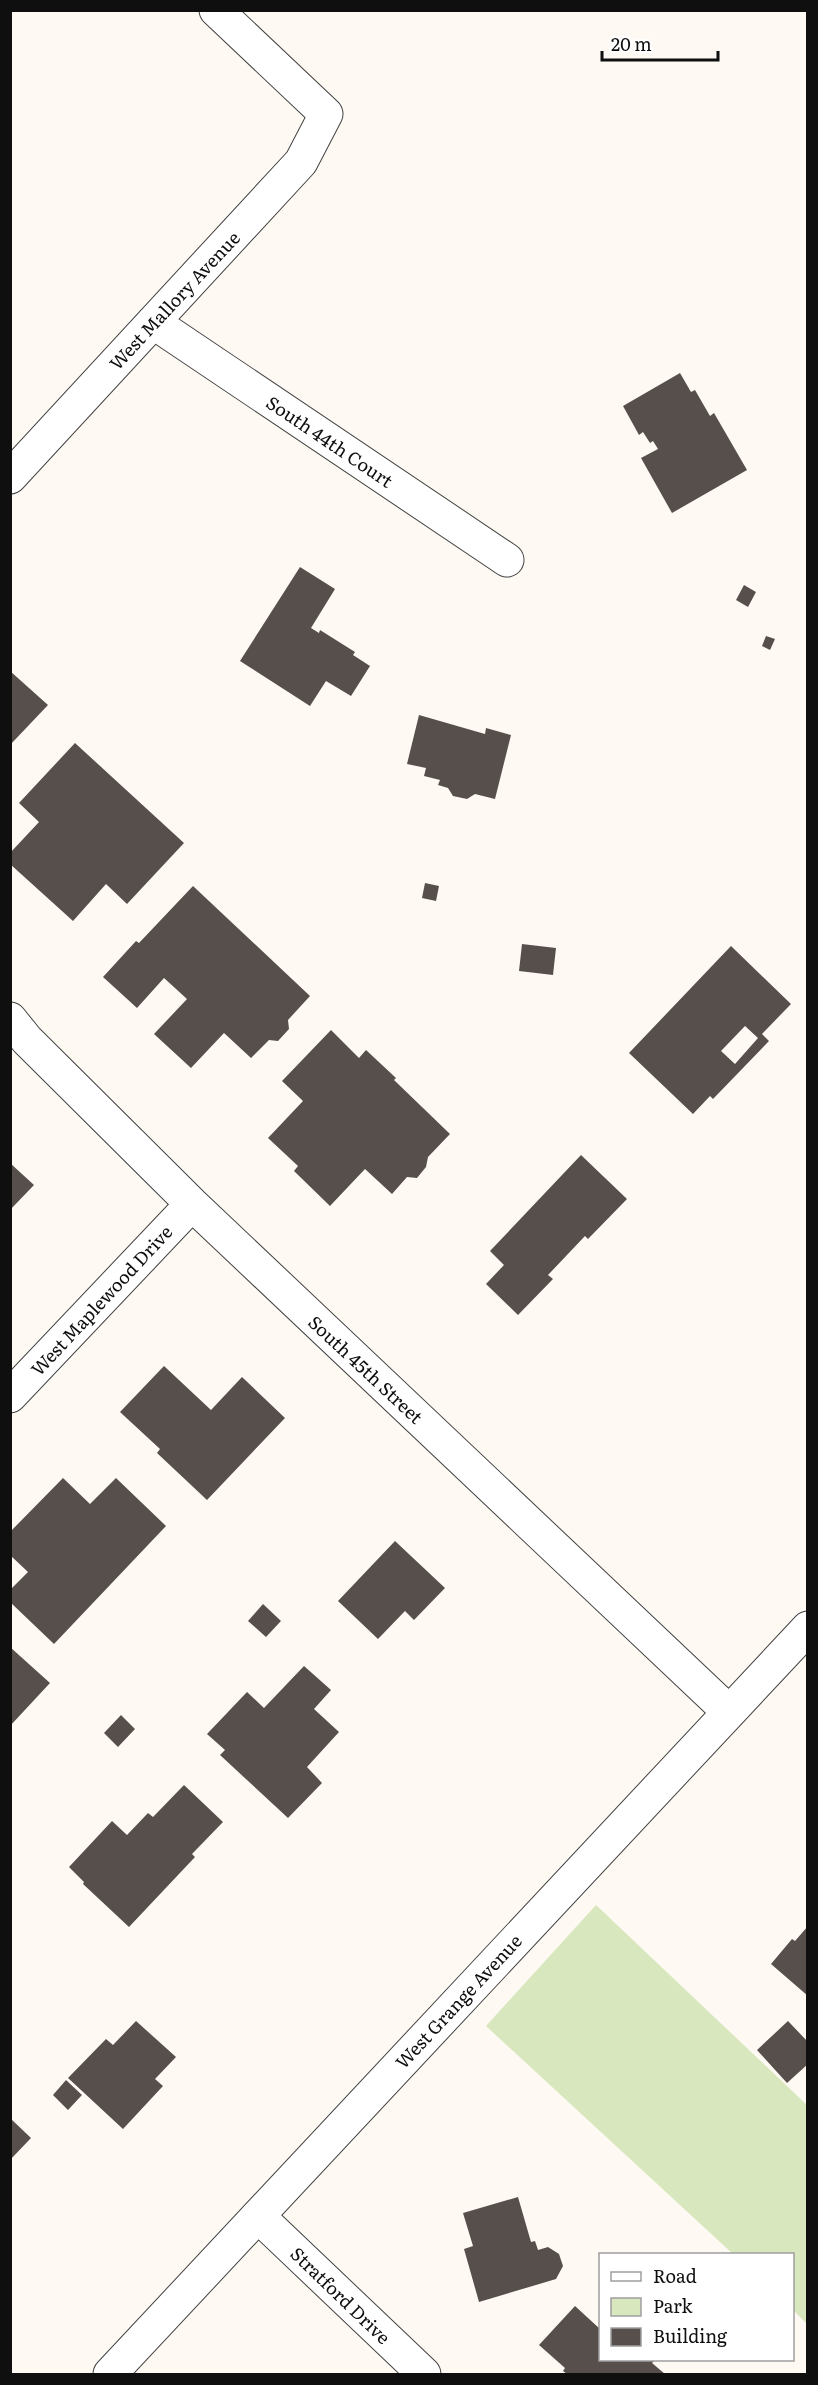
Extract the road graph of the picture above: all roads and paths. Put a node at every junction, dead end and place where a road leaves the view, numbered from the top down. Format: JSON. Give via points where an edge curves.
{"nodes":[{"id":1,"x":216,"y":10,"type":"edge"},
{"id":2,"x":153,"y":322,"type":"junction"},
{"id":3,"x":10,"y":477,"type":"edge"},
{"id":4,"x":507,"y":560,"type":"dead end"},
{"id":5,"x":10,"y":1019,"type":"edge"},
{"id":6,"x":192,"y":1204,"type":"junction"},
{"id":7,"x":10,"y":1396,"type":"edge"},
{"id":8,"x":807,"y":1628,"type":"edge"},
{"id":9,"x":729,"y":1712,"type":"junction"},
{"id":10,"x":258,"y":2216,"type":"junction"},
{"id":11,"x":110,"y":2374,"type":"edge"},
{"id":12,"x":424,"y":2374,"type":"edge"}],
"edges":[{"from":1,"to":2,"type":"street","name":"West Mallory Avenue","via":[[326,114],[302,162]]},
{"from":2,"to":3,"type":"street","name":"West Mallory Avenue"},
{"from":2,"to":4,"type":"street","name":"South 44th Court"},
{"from":5,"to":6,"type":"street","name":"South 45th Street"},
{"from":6,"to":7,"type":"street","name":"West Maplewood Drive"},
{"from":6,"to":9,"type":"street","name":"South 45th Street"},
{"from":8,"to":9,"type":"street","name":"West Grange Avenue"},
{"from":9,"to":10,"type":"street","name":"West Grange Avenue"},
{"from":10,"to":11,"type":"street","name":"West Grange Avenue"},
{"from":10,"to":12,"type":"street","name":"Stratford Drive"}]}
